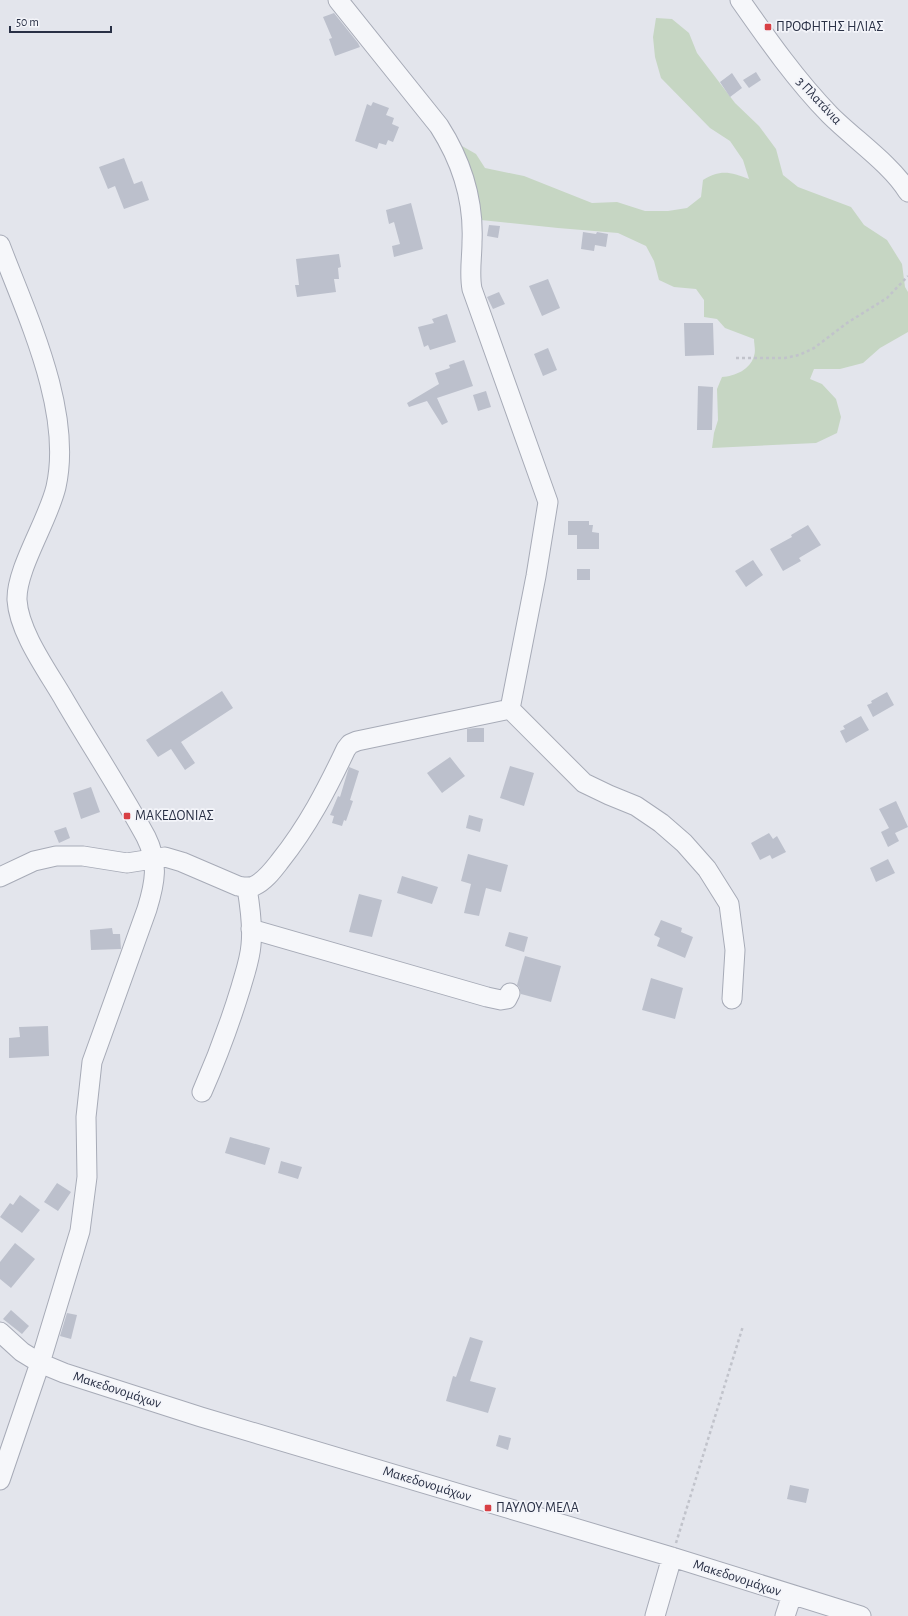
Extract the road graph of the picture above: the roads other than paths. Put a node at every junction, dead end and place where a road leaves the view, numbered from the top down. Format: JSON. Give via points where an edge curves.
{"nodes":[{"id":1,"x":338,"y":0,"type":"edge"},
{"id":2,"x":740,"y":0,"type":"edge"},
{"id":3,"x":908,"y":192,"type":"edge"},
{"id":4,"x":0,"y":245,"type":"edge"},
{"id":5,"x":510,"y":710,"type":"junction"},
{"id":6,"x":154,"y":858,"type":"junction"},
{"id":7,"x":0,"y":877,"type":"edge"},
{"id":8,"x":247,"y":888,"type":"junction"},
{"id":9,"x":251,"y":929,"type":"junction"},
{"id":10,"x":510,"y":993,"type":"dead end"},
{"id":11,"x":732,"y":999,"type":"dead end"},
{"id":12,"x":202,"y":1092,"type":"dead end"},
{"id":13,"x":0,"y":1332,"type":"edge"},
{"id":14,"x":40,"y":1363,"type":"junction"},
{"id":15,"x":0,"y":1480,"type":"edge"},
{"id":16,"x":672,"y":1557,"type":"junction"},
{"id":17,"x":792,"y":1595,"type":"junction"},
{"id":18,"x":655,"y":1616,"type":"edge"},
{"id":19,"x":785,"y":1616,"type":"edge"},
{"id":20,"x":861,"y":1616,"type":"edge"}],
"edges":[{"from":1,"to":5,"type":"street","via":[[438,126],[450,143],[460,166],[471,208],[472,288],[548,502]]},
{"from":2,"to":3,"type":"street","name":"3 Πλατάνια","via":[[811,95],[897,177]]},
{"from":4,"to":6,"type":"street","via":[[47,373],[60,444],[59,467],[51,505],[19,584],[19,612],[41,662],[137,821]]},
{"from":5,"to":8,"type":"street","via":[[350,744],[303,831],[266,877],[260,883]]},
{"from":5,"to":11,"type":"street","via":[[584,783],[636,806],[661,823],[684,843],[707,869],[729,904],[735,950]]},
{"from":6,"to":7,"type":"street","via":[[127,863],[70,855],[56,856],[34,861]]},
{"from":6,"to":8,"type":"street","via":[[173,858]]},
{"from":6,"to":14,"type":"street","via":[[154,880],[147,909],[92,1062],[86,1116],[87,1177],[80,1231]]},
{"from":8,"to":9,"type":"street"},
{"from":9,"to":10,"type":"street","via":[[487,997],[507,999]]},
{"from":9,"to":12,"type":"street","via":[[249,956],[235,1006]]},
{"from":13,"to":14,"type":"street","name":"Μακεδονομάχων","via":[[22,1352]]},
{"from":14,"to":15,"type":"street"},
{"from":14,"to":16,"type":"street","name":"Μακεδονομάχων","via":[[201,1416]]},
{"from":16,"to":17,"type":"street","name":"Μακεδονομάχων"},
{"from":16,"to":18,"type":"street"},
{"from":17,"to":19,"type":"street"},
{"from":17,"to":20,"type":"street","name":"Μακεδονομάχων"}]}
